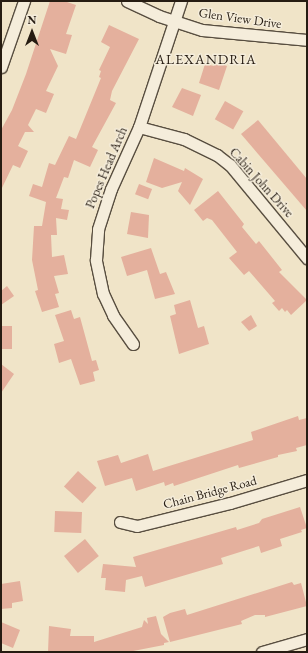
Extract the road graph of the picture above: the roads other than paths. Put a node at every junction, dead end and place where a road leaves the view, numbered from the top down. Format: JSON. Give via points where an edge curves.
{"nodes":[{"id":1,"x":24,"y":1,"type":"edge"},
{"id":2,"x":127,"y":1,"type":"edge"},
{"id":3,"x":181,"y":1,"type":"edge"},
{"id":4,"x":174,"y":22,"type":"junction"},
{"id":5,"x":307,"y":40,"type":"edge"},
{"id":6,"x":1,"y":67,"type":"edge"},
{"id":7,"x":139,"y":127,"type":"junction"},
{"id":8,"x":307,"y":258,"type":"edge"},
{"id":9,"x":133,"y":344,"type":"dead end"},
{"id":10,"x":307,"y":480,"type":"edge"},
{"id":11,"x":120,"y":522,"type":"dead end"},
{"id":12,"x":307,"y":639,"type":"edge"},
{"id":13,"x":262,"y":652,"type":"edge"}],
"edges":[{"from":1,"to":6,"type":"street"},
{"from":2,"to":4,"type":"street","name":"Glen View Drive"},
{"from":3,"to":4,"type":"street","name":"Popes Head Arch"},
{"from":4,"to":5,"type":"street","name":"Glen View Drive","via":[[226,34]]},
{"from":4,"to":7,"type":"street","name":"Popes Head Arch"},
{"from":7,"to":8,"type":"street","name":"Cabin John Drive","via":[[184,139],[217,155],[230,165]]},
{"from":7,"to":9,"type":"street","name":"Popes Head Arch","via":[[102,212],[96,244],[96,260],[103,294]]},
{"from":10,"to":11,"type":"street","name":"Chain Bridge Road","via":[[230,503],[137,526]]},
{"from":12,"to":13,"type":"street"}]}
